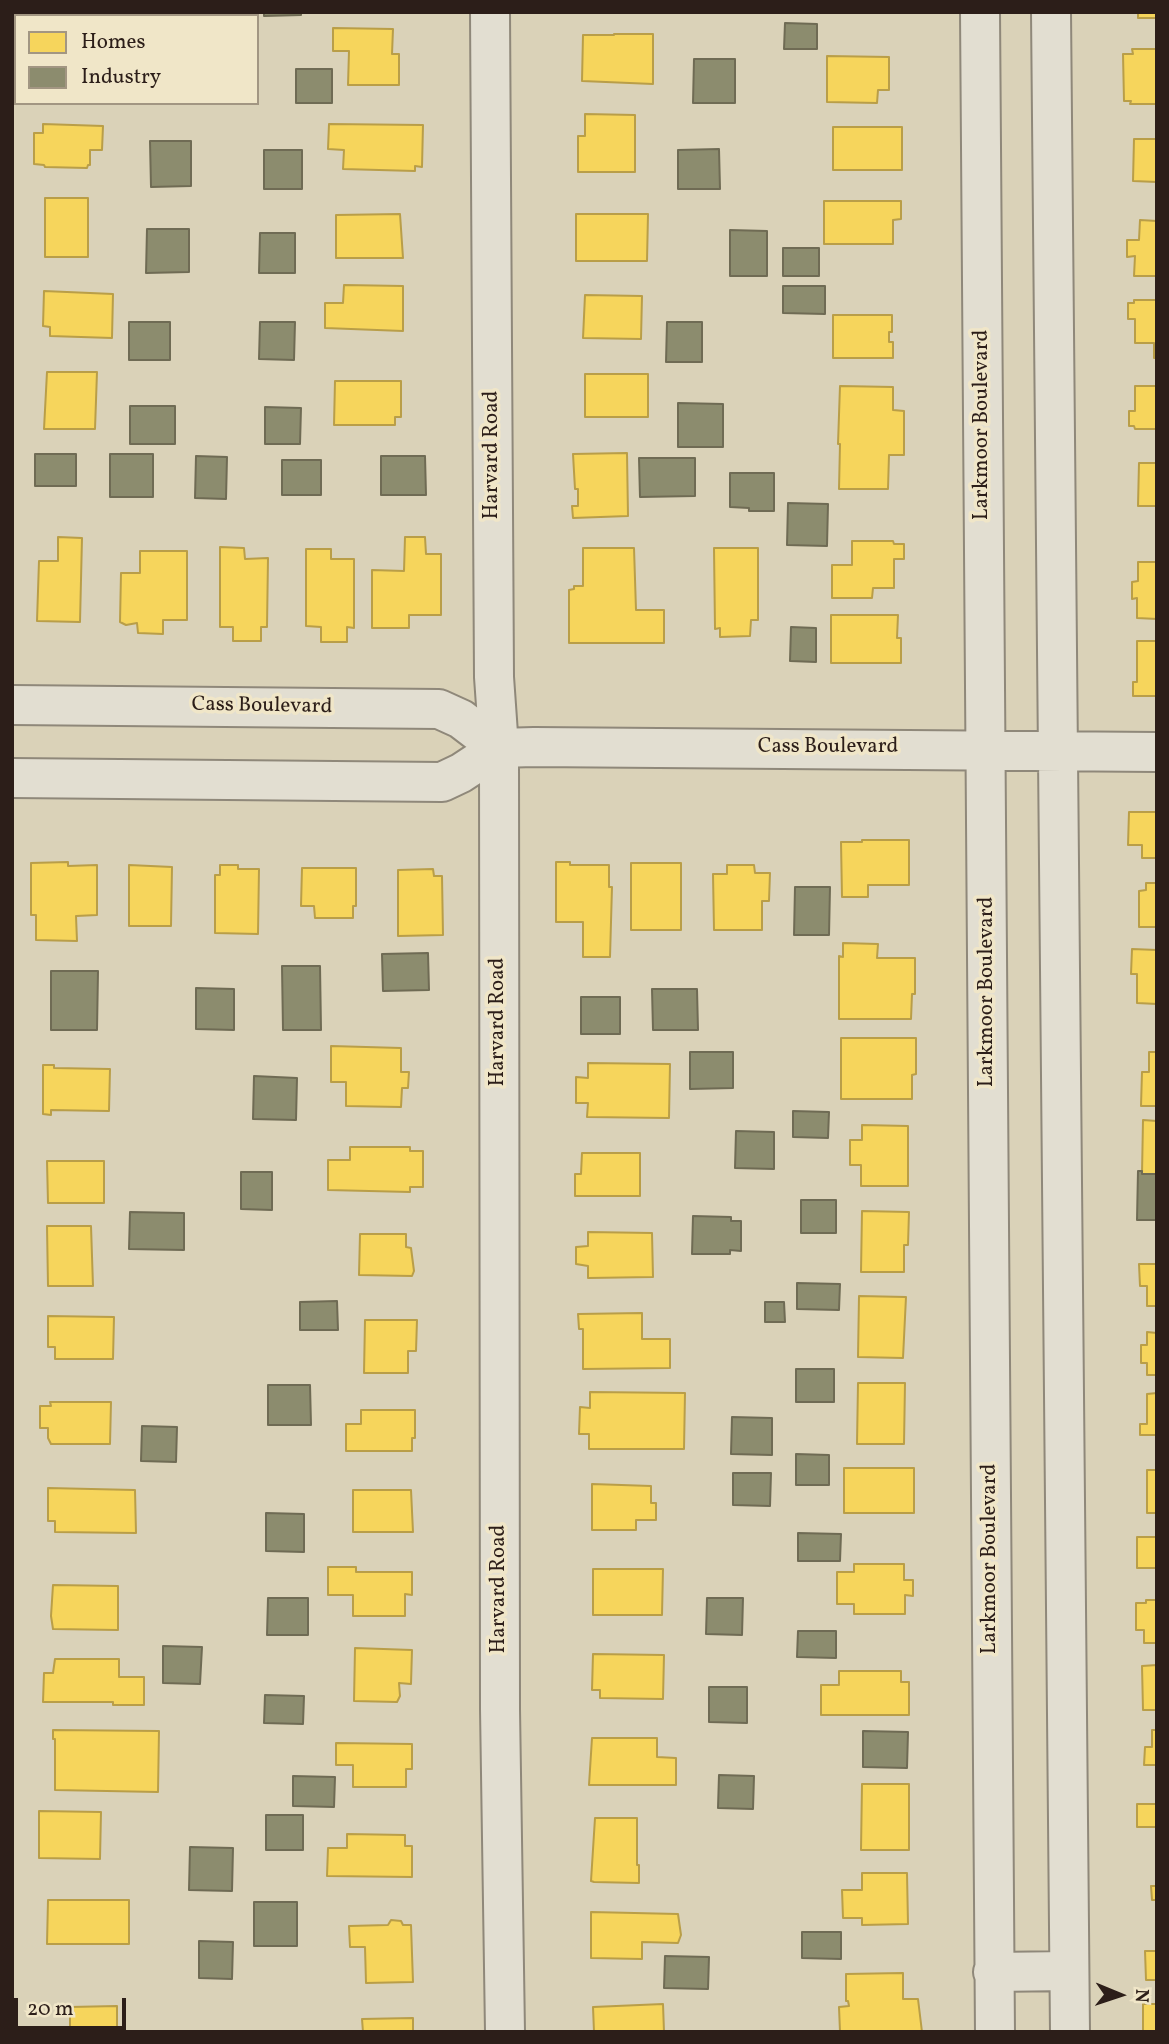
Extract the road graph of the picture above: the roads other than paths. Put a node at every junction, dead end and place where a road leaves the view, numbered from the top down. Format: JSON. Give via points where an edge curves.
{"nodes":[{"id":1,"x":490,"y":12,"type":"edge"},
{"id":2,"x":980,"y":12,"type":"edge"},
{"id":3,"x":1051,"y":12,"type":"edge"},
{"id":4,"x":12,"y":705,"type":"edge"},
{"id":5,"x":499,"y":748,"type":"junction"},
{"id":6,"x":985,"y":750,"type":"junction"},
{"id":7,"x":1059,"y":751,"type":"junction"},
{"id":8,"x":1157,"y":752,"type":"edge"},
{"id":9,"x":12,"y":778,"type":"edge"},
{"id":10,"x":1069,"y":1971,"type":"junction"},
{"id":11,"x":993,"y":1972,"type":"junction"},
{"id":12,"x":505,"y":2032,"type":"edge"},
{"id":13,"x":995,"y":2032,"type":"edge"},
{"id":14,"x":1070,"y":2032,"type":"edge"}],
"edges":[{"from":1,"to":5,"type":"street","name":"Harvard Road","via":[[494,677]]},
{"from":2,"to":6,"type":"street","name":"Larkmoor Boulevard"},
{"from":3,"to":7,"type":"street"},
{"from":4,"to":5,"type":"street","name":"Cass Boulevard","via":[[439,709],[461,719]]},
{"from":5,"to":6,"type":"street","name":"Cass Boulevard"},
{"from":5,"to":9,"type":"street","via":[[442,782]]},
{"from":5,"to":12,"type":"street","name":"Harvard Road"},
{"from":6,"to":7,"type":"street","name":"Cass Boulevard"},
{"from":6,"to":11,"type":"street","name":"Larkmoor Boulevard"},
{"from":7,"to":8,"type":"street","name":"Cass Boulevard"},
{"from":7,"to":10,"type":"street"},
{"from":10,"to":11,"type":"street"},
{"from":10,"to":14,"type":"street"},
{"from":11,"to":13,"type":"street","name":"Larkmoor Boulevard"}]}
